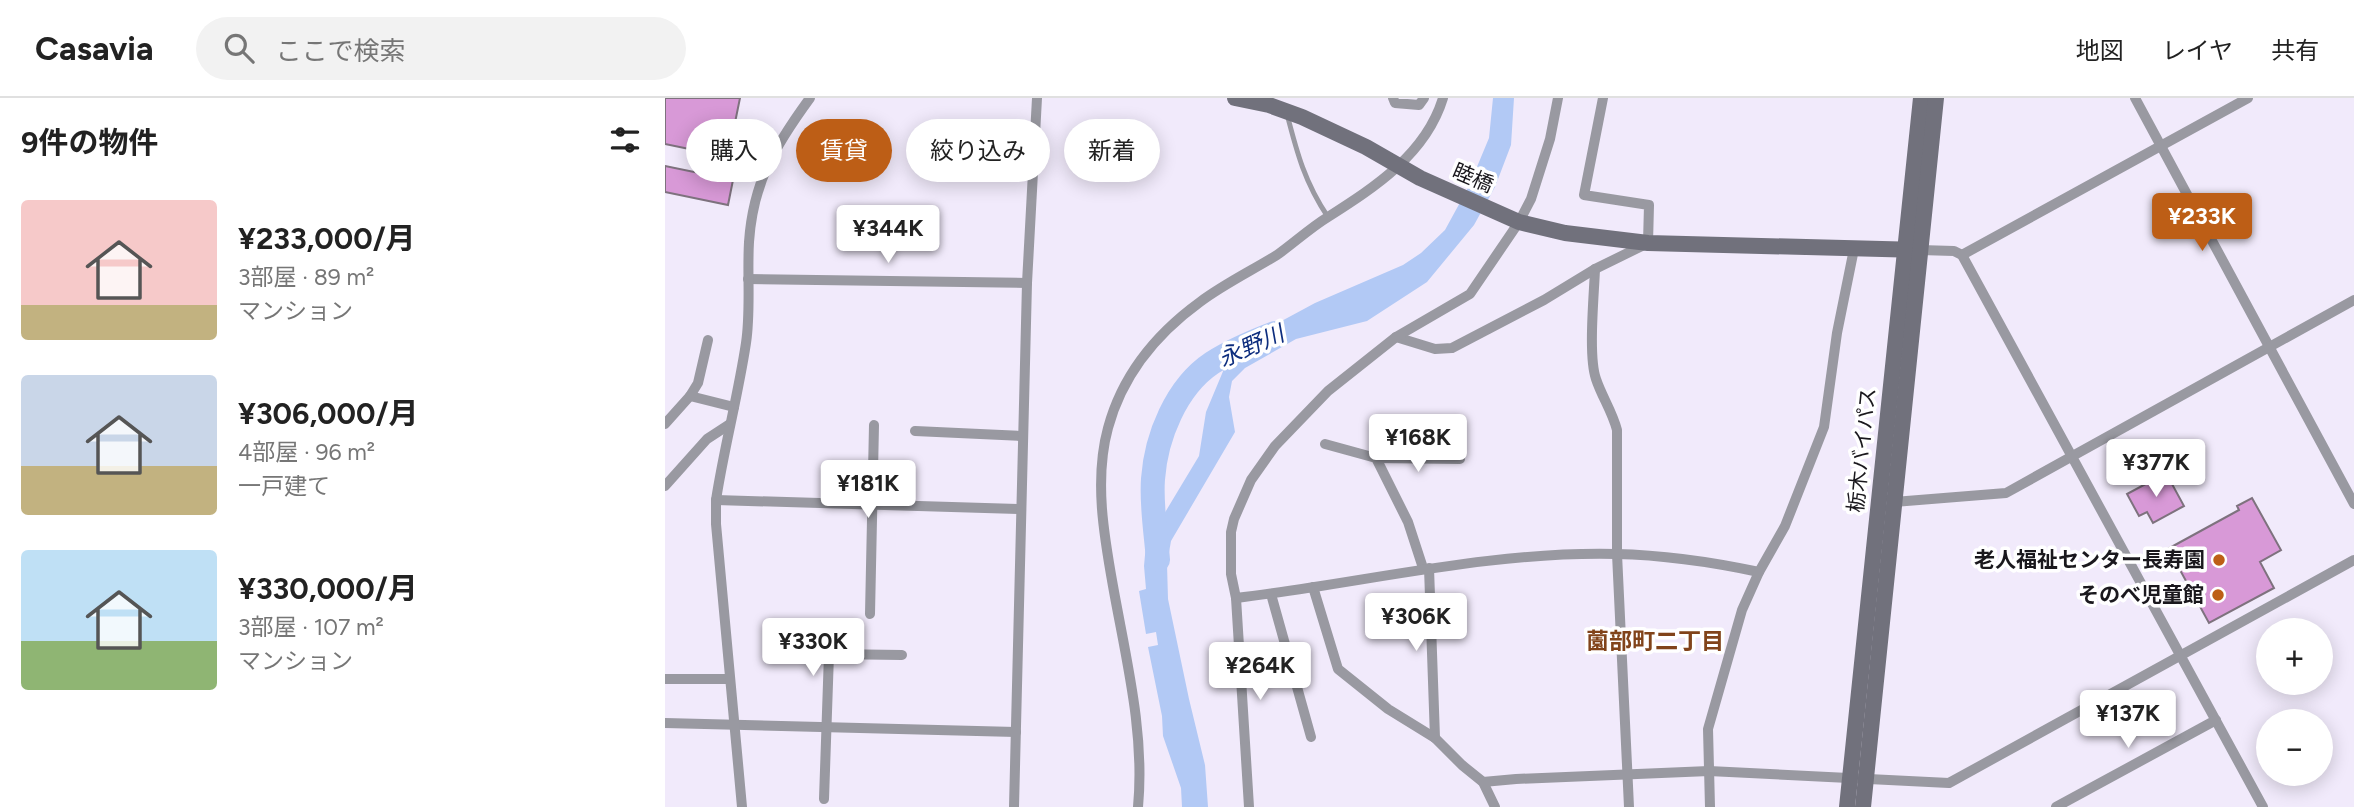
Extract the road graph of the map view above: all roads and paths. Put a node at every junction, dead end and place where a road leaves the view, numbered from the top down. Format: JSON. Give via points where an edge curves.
{"nodes":[{"id":1,"x":810,"y":98,"type":"edge"},
{"id":2,"x":1037,"y":98,"type":"edge"},
{"id":3,"x":1235,"y":98,"type":"edge"},
{"id":4,"x":1393,"y":98,"type":"edge"},
{"id":5,"x":1424,"y":98,"type":"edge"},
{"id":6,"x":1443,"y":98,"type":"edge"},
{"id":7,"x":1558,"y":98,"type":"edge"},
{"id":8,"x":1603,"y":98,"type":"edge"},
{"id":9,"x":1921,"y":98,"type":"edge"},
{"id":10,"x":1936,"y":98,"type":"edge"},
{"id":11,"x":2135,"y":98,"type":"edge"},
{"id":12,"x":2248,"y":98,"type":"edge"},
{"id":13,"x":1271,"y":102,"type":"edge"},
{"id":14,"x":1286,"y":111,"type":"junction"},
{"id":15,"x":2162,"y":145,"type":"junction"},
{"id":16,"x":1398,"y":166,"type":"junction"},
{"id":17,"x":1328,"y":217,"type":"junction"},
{"id":18,"x":1514,"y":219,"type":"junction"},
{"id":19,"x":1648,"y":243,"type":"junction"},
{"id":20,"x":1854,"y":249,"type":"junction"},
{"id":21,"x":1912,"y":250,"type":"junction"},
{"id":22,"x":1962,"y":255,"type":"junction"},
{"id":23,"x":1595,"y":269,"type":"junction"},
{"id":24,"x":748,"y":279,"type":"junction"},
{"id":25,"x":1027,"y":283,"type":"junction"},
{"id":26,"x":2354,"y":300,"type":"edge"},
{"id":27,"x":1396,"y":337,"type":"junction"},
{"id":28,"x":708,"y":341,"type":"dead end"},
{"id":29,"x":2270,"y":346,"type":"junction"},
{"id":30,"x":690,"y":396,"type":"junction"},
{"id":31,"x":734,"y":407,"type":"junction"},
{"id":32,"x":665,"y":424,"type":"edge"},
{"id":33,"x":730,"y":424,"type":"junction"},
{"id":34,"x":874,"y":425,"type":"dead end"},
{"id":35,"x":915,"y":431,"type":"dead end"},
{"id":36,"x":1023,"y":436,"type":"junction"},
{"id":37,"x":1325,"y":444,"type":"dead end"},
{"id":38,"x":2072,"y":455,"type":"junction"},
{"id":39,"x":1376,"y":458,"type":"junction"},
{"id":40,"x":1460,"y":460,"type":"dead end"},
{"id":41,"x":665,"y":486,"type":"edge"},
{"id":42,"x":716,"y":500,"type":"junction"},
{"id":43,"x":1894,"y":502,"type":"junction"},
{"id":44,"x":2354,"y":504,"type":"edge"},
{"id":45,"x":873,"y":505,"type":"junction"},
{"id":46,"x":1021,"y":509,"type":"junction"},
{"id":47,"x":1616,"y":554,"type":"junction"},
{"id":48,"x":2354,"y":560,"type":"edge"},
{"id":49,"x":1426,"y":568,"type":"junction"},
{"id":50,"x":1759,"y":572,"type":"junction"},
{"id":51,"x":1313,"y":587,"type":"junction"},
{"id":52,"x":1271,"y":594,"type":"junction"},
{"id":53,"x":1236,"y":598,"type":"junction"},
{"id":54,"x":870,"y":614,"type":"dead end"},
{"id":55,"x":2181,"y":654,"type":"junction"},
{"id":56,"x":902,"y":655,"type":"dead end"},
{"id":57,"x":665,"y":679,"type":"edge"},
{"id":58,"x":730,"y":679,"type":"junction"},
{"id":59,"x":2215,"y":720,"type":"junction"},
{"id":60,"x":665,"y":723,"type":"edge"},
{"id":61,"x":734,"y":724,"type":"junction"},
{"id":62,"x":827,"y":726,"type":"junction"},
{"id":63,"x":1016,"y":732,"type":"junction"},
{"id":64,"x":1311,"y":737,"type":"dead end"},
{"id":65,"x":1435,"y":738,"type":"junction"},
{"id":66,"x":1709,"y":772,"type":"junction"},
{"id":67,"x":1628,"y":775,"type":"junction"},
{"id":68,"x":1857,"y":780,"type":"junction"},
{"id":69,"x":1483,"y":782,"type":"junction"},
{"id":70,"x":824,"y":799,"type":"dead end"},
{"id":71,"x":742,"y":807,"type":"edge"},
{"id":72,"x":1014,"y":807,"type":"edge"},
{"id":73,"x":1138,"y":807,"type":"edge"},
{"id":74,"x":1249,"y":807,"type":"edge"},
{"id":75,"x":1495,"y":807,"type":"edge"},
{"id":76,"x":1629,"y":807,"type":"edge"},
{"id":77,"x":1710,"y":807,"type":"edge"},
{"id":78,"x":1847,"y":807,"type":"edge"},
{"id":79,"x":1863,"y":807,"type":"edge"},
{"id":80,"x":2056,"y":807,"type":"edge"},
{"id":81,"x":2263,"y":807,"type":"edge"}],
"edges":[{"from":1,"to":24,"type":"street","via":[[766,165],[755,197]]},
{"from":2,"to":25,"type":"street"},
{"from":3,"to":13,"type":"main road","name":"睦橋"},
{"from":4,"to":5,"type":"street","via":[[1395,103],[1419,105]]},
{"from":6,"to":16,"type":"street","via":[[1429,132]]},
{"from":7,"to":18,"type":"street","via":[[1543,166],[1531,199]]},
{"from":8,"to":19,"type":"street","via":[[1584,195],[1649,205]]},
{"from":9,"to":21,"type":"main road","name":"栃木バイパス"},
{"from":10,"to":21,"type":"main road","name":"栃木バイパス"},
{"from":11,"to":15,"type":"street"},
{"from":12,"to":15,"type":"street"},
{"from":13,"to":14,"type":"main road","name":"睦橋"},
{"from":14,"to":16,"type":"main road","name":"睦橋","via":[[1366,146]]},
{"from":14,"to":17,"type":"lane","via":[[1299,161]]},
{"from":15,"to":22,"type":"street"},
{"from":15,"to":29,"type":"street"},
{"from":16,"to":17,"type":"street"},
{"from":16,"to":18,"type":"main road","name":"睦橋"},
{"from":17,"to":73,"type":"street","via":[[1175,322],[1137,362],[1107,430],[1101,491],[1139,741]]},
{"from":18,"to":19,"type":"main road","name":"睦橋","via":[[1587,236]]},
{"from":18,"to":27,"type":"street","via":[[1470,294]]},
{"from":19,"to":20,"type":"main road","name":"睦橋"},
{"from":19,"to":23,"type":"street"},
{"from":20,"to":21,"type":"main road","name":"睦橋"},
{"from":20,"to":50,"type":"street","via":[[1824,427],[1785,526]]},
{"from":21,"to":22,"type":"street"},
{"from":21,"to":43,"type":"main road","name":"栃木バイパス"},
{"from":21,"to":68,"type":"main road","name":"栃木バイパス"},
{"from":22,"to":38,"type":"street"},
{"from":23,"to":27,"type":"street","via":[[1452,348],[1435,349]]},
{"from":23,"to":47,"type":"street","via":[[1595,378],[1617,430]]},
{"from":24,"to":25,"type":"street"},
{"from":24,"to":31,"type":"street","via":[[746,341]]},
{"from":25,"to":36,"type":"street"},
{"from":26,"to":29,"type":"street"},
{"from":27,"to":53,"type":"street","via":[[1306,412],[1251,480],[1231,532]]},
{"from":28,"to":30,"type":"street","via":[[698,383]]},
{"from":29,"to":38,"type":"street"},
{"from":29,"to":44,"type":"street"},
{"from":30,"to":31,"type":"street"},
{"from":30,"to":32,"type":"street"},
{"from":31,"to":33,"type":"street"},
{"from":33,"to":41,"type":"street","via":[[707,439]]},
{"from":33,"to":42,"type":"street"},
{"from":34,"to":45,"type":"street"},
{"from":35,"to":36,"type":"street"},
{"from":36,"to":46,"type":"street"},
{"from":37,"to":39,"type":"street"},
{"from":38,"to":43,"type":"street","via":[[2000,495]]},
{"from":38,"to":55,"type":"street"},
{"from":39,"to":40,"type":"street"},
{"from":39,"to":49,"type":"street"},
{"from":42,"to":45,"type":"street"},
{"from":42,"to":58,"type":"street"},
{"from":43,"to":68,"type":"main road","name":"栃木バイパス"},
{"from":45,"to":46,"type":"street"},
{"from":45,"to":54,"type":"street"},
{"from":46,"to":63,"type":"street"},
{"from":47,"to":49,"type":"street"},
{"from":47,"to":50,"type":"street","via":[[1707,561]]},
{"from":47,"to":67,"type":"street"},
{"from":48,"to":55,"type":"street"},
{"from":49,"to":51,"type":"street"},
{"from":49,"to":65,"type":"street"},
{"from":50,"to":66,"type":"street","via":[[1742,610],[1708,729]]},
{"from":51,"to":52,"type":"street"},
{"from":51,"to":65,"type":"street","via":[[1338,669],[1388,709]]},
{"from":52,"to":53,"type":"street"},
{"from":52,"to":64,"type":"street"},
{"from":53,"to":74,"type":"street"},
{"from":55,"to":59,"type":"street"},
{"from":55,"to":68,"type":"street","via":[[1949,783]]},
{"from":56,"to":62,"type":"street","via":[[829,654]]},
{"from":57,"to":58,"type":"street"},
{"from":58,"to":61,"type":"street"},
{"from":59,"to":80,"type":"street"},
{"from":59,"to":81,"type":"street"},
{"from":60,"to":61,"type":"street"},
{"from":61,"to":62,"type":"street"},
{"from":61,"to":71,"type":"street"},
{"from":62,"to":63,"type":"street"},
{"from":62,"to":70,"type":"street"},
{"from":63,"to":72,"type":"street"},
{"from":65,"to":69,"type":"street"},
{"from":66,"to":67,"type":"street"},
{"from":66,"to":68,"type":"street"},
{"from":66,"to":77,"type":"street"},
{"from":67,"to":69,"type":"street"},
{"from":67,"to":76,"type":"street"},
{"from":68,"to":78,"type":"main road","name":"栃木バイパス"},
{"from":68,"to":79,"type":"main road","name":"栃木バイパス"},
{"from":69,"to":75,"type":"street"}]}
